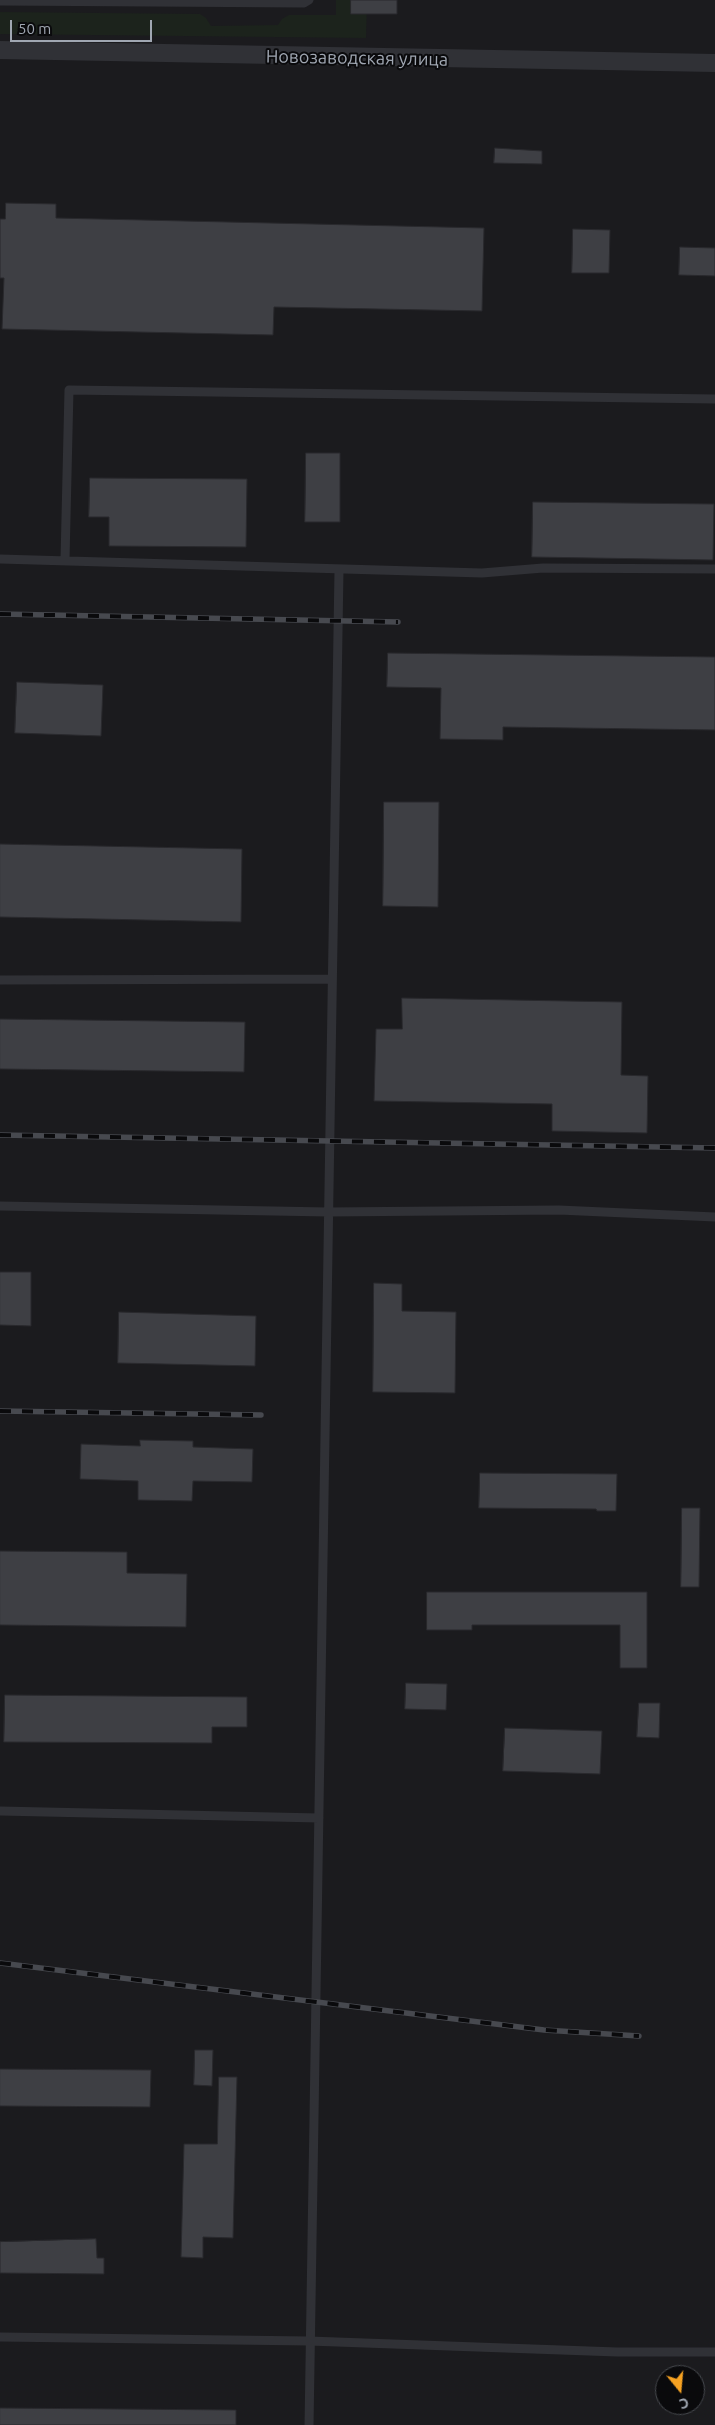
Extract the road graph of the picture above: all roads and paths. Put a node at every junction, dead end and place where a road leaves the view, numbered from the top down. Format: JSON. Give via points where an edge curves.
{"nodes":[{"id":1,"x":309,"y":0,"type":"edge"},
{"id":2,"x":0,"y":1,"type":"edge"},
{"id":3,"x":0,"y":50,"type":"edge"},
{"id":4,"x":715,"y":63,"type":"edge"},
{"id":5,"x":715,"y":399,"type":"edge"},
{"id":6,"x":0,"y":559,"type":"edge"},
{"id":7,"x":65,"y":560,"type":"junction"},
{"id":8,"x":339,"y":570,"type":"junction"},
{"id":9,"x":715,"y":570,"type":"edge"},
{"id":10,"x":332,"y":979,"type":"junction"},
{"id":11,"x":0,"y":980,"type":"edge"},
{"id":12,"x":0,"y":1206,"type":"edge"},
{"id":13,"x":328,"y":1212,"type":"junction"},
{"id":14,"x":715,"y":1217,"type":"edge"},
{"id":15,"x":0,"y":1811,"type":"edge"},
{"id":16,"x":319,"y":1818,"type":"junction"},
{"id":17,"x":0,"y":2338,"type":"edge"},
{"id":18,"x":310,"y":2341,"type":"junction"},
{"id":19,"x":715,"y":2352,"type":"edge"},
{"id":20,"x":309,"y":2425,"type":"edge"}],
"edges":[{"from":1,"to":2,"type":"lane","via":[[304,3]]},
{"from":3,"to":4,"type":"street","name":"Новозаводская улица"},
{"from":5,"to":7,"type":"lane","via":[[69,390]]},
{"from":6,"to":7,"type":"lane"},
{"from":7,"to":8,"type":"lane"},
{"from":8,"to":9,"type":"lane","via":[[482,573],[544,568]]},
{"from":8,"to":10,"type":"lane"},
{"from":10,"to":11,"type":"lane"},
{"from":10,"to":13,"type":"lane"},
{"from":12,"to":13,"type":"lane"},
{"from":13,"to":14,"type":"lane","via":[[559,1210]]},
{"from":13,"to":16,"type":"lane"},
{"from":15,"to":16,"type":"lane"},
{"from":16,"to":18,"type":"lane"},
{"from":17,"to":18,"type":"lane"},
{"from":18,"to":19,"type":"lane","via":[[617,2352]]},
{"from":18,"to":20,"type":"lane"}]}
